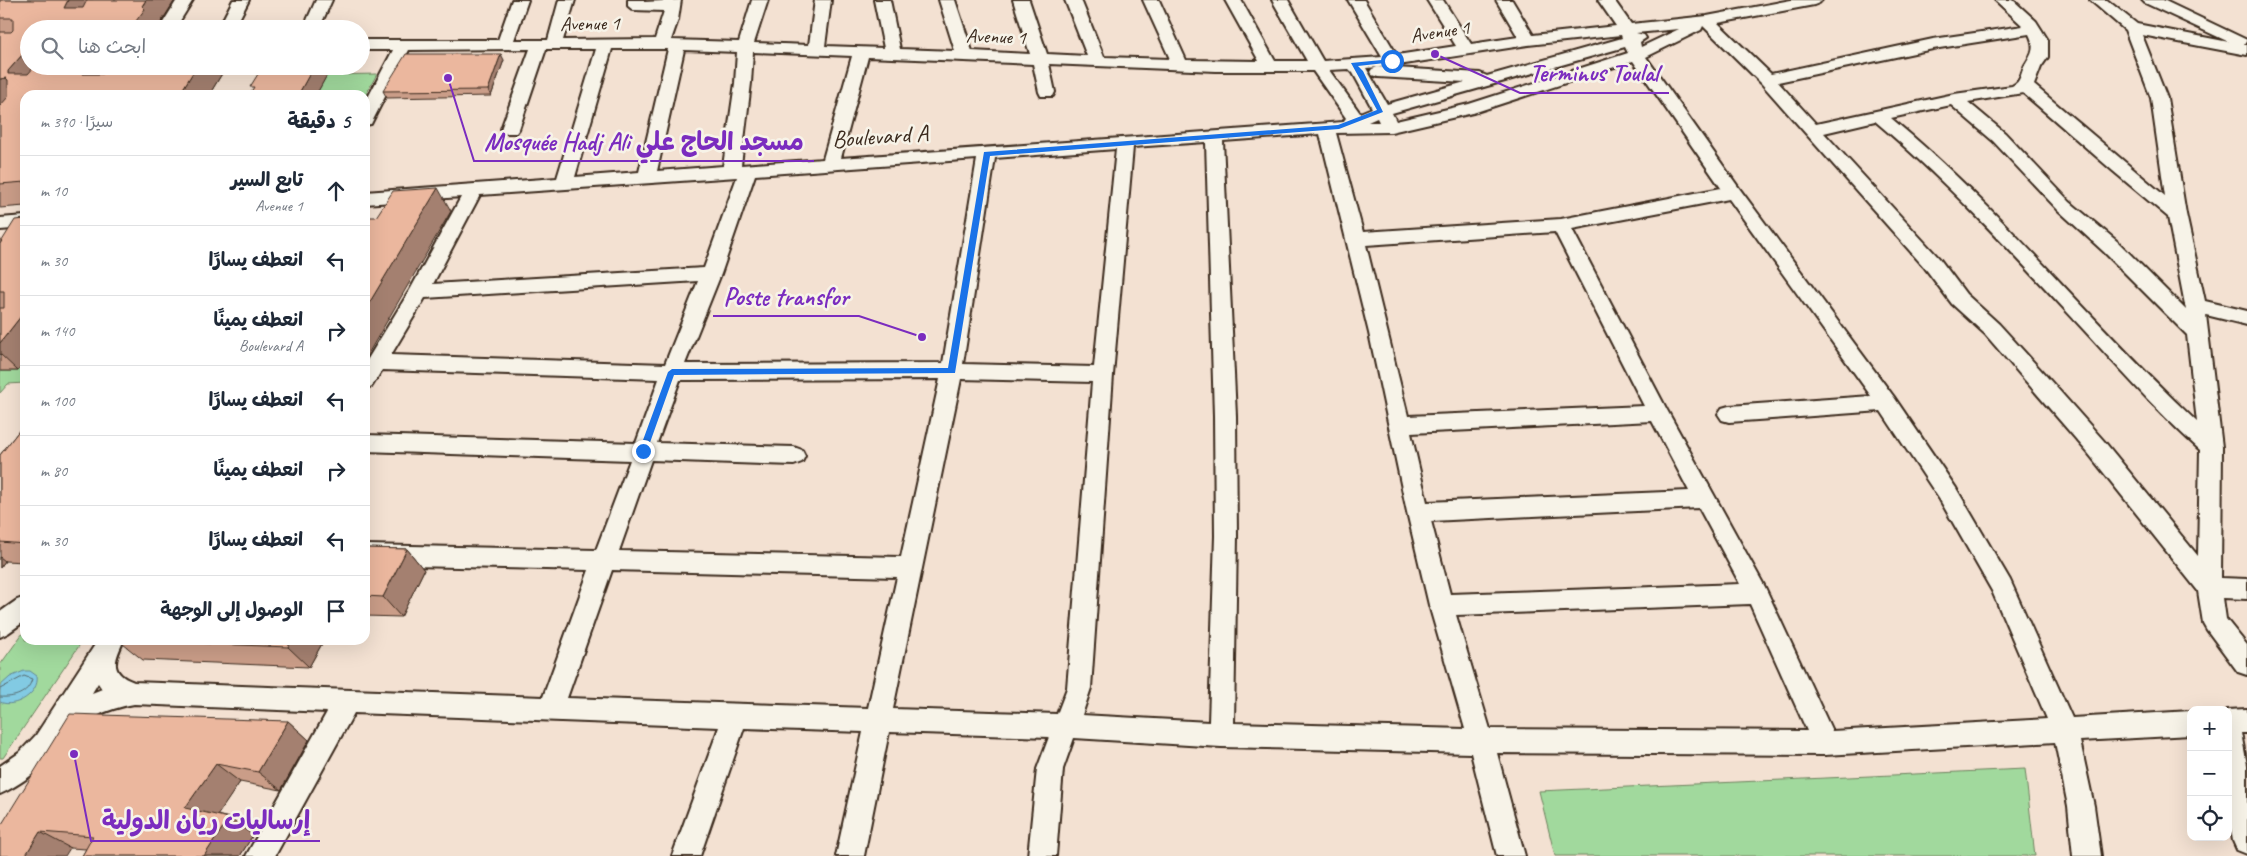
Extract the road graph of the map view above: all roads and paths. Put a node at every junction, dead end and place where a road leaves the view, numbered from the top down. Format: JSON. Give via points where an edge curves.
{"nodes":[{"id":1,"x":185,"y":0,"type":"edge"},
{"id":2,"x":241,"y":0,"type":"edge"},
{"id":3,"x":324,"y":0,"type":"edge"},
{"id":4,"x":520,"y":0,"type":"edge"},
{"id":5,"x":567,"y":0,"type":"edge"},
{"id":6,"x":636,"y":0,"type":"edge"},
{"id":7,"x":760,"y":0,"type":"edge"},
{"id":8,"x":823,"y":0,"type":"edge"},
{"id":9,"x":882,"y":0,"type":"edge"},
{"id":10,"x":947,"y":0,"type":"edge"},
{"id":11,"x":1020,"y":0,"type":"edge"},
{"id":12,"x":1073,"y":0,"type":"edge"},
{"id":13,"x":1151,"y":0,"type":"edge"},
{"id":14,"x":1233,"y":0,"type":"edge"},
{"id":15,"x":1280,"y":0,"type":"edge"},
{"id":16,"x":1356,"y":0,"type":"edge"},
{"id":17,"x":1435,"y":0,"type":"edge"},
{"id":18,"x":1504,"y":0,"type":"edge"},
{"id":19,"x":1606,"y":0,"type":"edge"},
{"id":20,"x":1814,"y":0,"type":"edge"},
{"id":21,"x":2003,"y":0,"type":"edge"},
{"id":22,"x":2098,"y":0,"type":"edge"},
{"id":23,"x":2155,"y":0,"type":"edge"},
{"id":24,"x":673,"y":3,"type":"edge"},
{"id":25,"x":173,"y":20,"type":"edge"},
{"id":26,"x":231,"y":20,"type":"edge"},
{"id":27,"x":315,"y":20,"type":"edge"},
{"id":28,"x":1706,"y":21,"type":"junction"},
{"id":29,"x":2132,"y":28,"type":"junction"},
{"id":30,"x":2034,"y":29,"type":"junction"},
{"id":31,"x":1528,"y":40,"type":"junction"},
{"id":32,"x":1631,"y":41,"type":"junction"},
{"id":33,"x":606,"y":43,"type":"junction"},
{"id":34,"x":669,"y":44,"type":"junction"},
{"id":35,"x":2247,"y":44,"type":"edge"},
{"id":36,"x":370,"y":45,"type":"edge"},
{"id":37,"x":403,"y":45,"type":"junction"},
{"id":38,"x":504,"y":45,"type":"junction"},
{"id":39,"x":547,"y":45,"type":"junction"},
{"id":40,"x":745,"y":47,"type":"junction"},
{"id":41,"x":1465,"y":48,"type":"junction"},
{"id":42,"x":816,"y":50,"type":"junction"},
{"id":43,"x":2247,"y":50,"type":"edge"},
{"id":44,"x":861,"y":52,"type":"junction"},
{"id":45,"x":893,"y":54,"type":"junction"},
{"id":46,"x":965,"y":56,"type":"junction"},
{"id":47,"x":1040,"y":59,"type":"junction"},
{"id":48,"x":1097,"y":60,"type":"junction"},
{"id":49,"x":1392,"y":61,"type":"junction"},
{"id":50,"x":1180,"y":64,"type":"junction"},
{"id":51,"x":1318,"y":66,"type":"junction"},
{"id":52,"x":1270,"y":67,"type":"junction"},
{"id":53,"x":1356,"y":68,"type":"junction"},
{"id":54,"x":1496,"y":78,"type":"junction"},
{"id":55,"x":1767,"y":80,"type":"junction"},
{"id":56,"x":1555,"y":83,"type":"junction"},
{"id":57,"x":2025,"y":86,"type":"junction"},
{"id":58,"x":1047,"y":92,"type":"dead end"},
{"id":59,"x":1954,"y":99,"type":"junction"},
{"id":60,"x":370,"y":110,"type":"edge"},
{"id":61,"x":1381,"y":111,"type":"junction"},
{"id":62,"x":1880,"y":117,"type":"junction"},
{"id":63,"x":1359,"y":124,"type":"junction"},
{"id":64,"x":1391,"y":127,"type":"junction"},
{"id":65,"x":1333,"y":128,"type":"junction"},
{"id":66,"x":510,"y":129,"type":"dead end"},
{"id":67,"x":1812,"y":130,"type":"junction"},
{"id":68,"x":1214,"y":137,"type":"junction"},
{"id":69,"x":1125,"y":144,"type":"junction"},
{"id":70,"x":987,"y":154,"type":"junction"},
{"id":71,"x":830,"y":165,"type":"junction"},
{"id":72,"x":740,"y":171,"type":"junction"},
{"id":73,"x":647,"y":178,"type":"junction"},
{"id":74,"x":564,"y":184,"type":"junction"},
{"id":75,"x":474,"y":190,"type":"junction"},
{"id":76,"x":1732,"y":192,"type":"junction"},
{"id":77,"x":370,"y":198,"type":"edge"},
{"id":78,"x":2177,"y":214,"type":"junction"},
{"id":79,"x":20,"y":222,"type":"edge"},
{"id":80,"x":0,"y":224,"type":"edge"},
{"id":81,"x":1561,"y":225,"type":"junction"},
{"id":82,"x":1354,"y":239,"type":"junction"},
{"id":83,"x":711,"y":274,"type":"junction"},
{"id":84,"x":419,"y":292,"type":"junction"},
{"id":85,"x":2196,"y":306,"type":"junction"},
{"id":86,"x":2247,"y":318,"type":"edge"},
{"id":87,"x":2197,"y":333,"type":"junction"},
{"id":88,"x":376,"y":362,"type":"junction"},
{"id":89,"x":952,"y":371,"type":"junction"},
{"id":90,"x":370,"y":372,"type":"edge"},
{"id":91,"x":672,"y":372,"type":"junction"},
{"id":92,"x":1103,"y":375,"type":"junction"},
{"id":93,"x":1887,"y":403,"type":"junction"},
{"id":94,"x":1658,"y":414,"type":"junction"},
{"id":95,"x":1729,"y":414,"type":"dead end"},
{"id":96,"x":1400,"y":426,"type":"junction"},
{"id":97,"x":370,"y":443,"type":"edge"},
{"id":98,"x":2211,"y":448,"type":"junction"},
{"id":99,"x":643,"y":451,"type":"junction"},
{"id":100,"x":794,"y":456,"type":"dead end"},
{"id":101,"x":1706,"y":499,"type":"junction"},
{"id":102,"x":1418,"y":512,"type":"junction"},
{"id":103,"x":370,"y":555,"type":"edge"},
{"id":104,"x":605,"y":561,"type":"junction"},
{"id":105,"x":911,"y":567,"type":"junction"},
{"id":106,"x":2209,"y":587,"type":"junction"},
{"id":107,"x":2247,"y":589,"type":"edge"},
{"id":108,"x":1757,"y":594,"type":"junction"},
{"id":109,"x":1441,"y":605,"type":"junction"},
{"id":110,"x":20,"y":611,"type":"edge"},
{"id":111,"x":0,"y":626,"type":"edge"},
{"id":112,"x":107,"y":647,"type":"edge"},
{"id":113,"x":2247,"y":664,"type":"edge"},
{"id":114,"x":134,"y":693,"type":"junction"},
{"id":115,"x":347,"y":701,"type":"junction"},
{"id":116,"x":551,"y":709,"type":"junction"},
{"id":117,"x":736,"y":716,"type":"junction"},
{"id":118,"x":879,"y":719,"type":"junction"},
{"id":119,"x":2232,"y":721,"type":"edge"},
{"id":120,"x":2247,"y":721,"type":"edge"},
{"id":121,"x":2187,"y":723,"type":"edge"},
{"id":122,"x":1065,"y":726,"type":"junction"},
{"id":123,"x":54,"y":731,"type":"junction"},
{"id":124,"x":2065,"y":731,"type":"junction"},
{"id":125,"x":1221,"y":735,"type":"junction"},
{"id":126,"x":1481,"y":742,"type":"junction"},
{"id":127,"x":1825,"y":743,"type":"junction"},
{"id":128,"x":2232,"y":751,"type":"edge"},
{"id":129,"x":0,"y":781,"type":"edge"},
{"id":130,"x":2247,"y":841,"type":"edge"},
{"id":131,"x":260,"y":856,"type":"edge"},
{"id":132,"x":686,"y":856,"type":"edge"},
{"id":133,"x":850,"y":856,"type":"edge"},
{"id":134,"x":1042,"y":856,"type":"edge"},
{"id":135,"x":1511,"y":856,"type":"edge"},
{"id":136,"x":2087,"y":856,"type":"edge"}],
"edges":[{"from":1,"to":25,"type":"street"},
{"from":2,"to":26,"type":"street"},
{"from":3,"to":27,"type":"street"},
{"from":4,"to":38,"type":"street"},
{"from":5,"to":39,"type":"street"},
{"from":6,"to":24,"type":"street","via":[[638,7]]},
{"from":7,"to":40,"type":"street"},
{"from":8,"to":42,"type":"street"},
{"from":9,"to":45,"type":"street"},
{"from":10,"to":46,"type":"street"},
{"from":11,"to":47,"type":"street"},
{"from":12,"to":48,"type":"street"},
{"from":13,"to":50,"type":"street"},
{"from":14,"to":52,"type":"street"},
{"from":15,"to":51,"type":"street"},
{"from":16,"to":49,"type":"street"},
{"from":17,"to":41,"type":"street"},
{"from":18,"to":31,"type":"street"},
{"from":19,"to":32,"type":"street"},
{"from":20,"to":28,"type":"street"},
{"from":21,"to":30,"type":"street"},
{"from":22,"to":29,"type":"street"},
{"from":23,"to":35,"type":"street"},
{"from":24,"to":34,"type":"street"},
{"from":28,"to":32,"type":"street"},
{"from":28,"to":32,"type":"street"},
{"from":28,"to":55,"type":"street"},
{"from":29,"to":43,"type":"street"},
{"from":29,"to":78,"type":"street","via":[[2159,98]]},
{"from":30,"to":55,"type":"street","via":[[1947,41]]},
{"from":30,"to":57,"type":"street","via":[[2041,43],[2040,56]]},
{"from":31,"to":32,"type":"street","name":"Avenue 1"},
{"from":31,"to":41,"type":"street","name":"Avenue 1"},
{"from":32,"to":54,"type":"street","name":"Boulevard A"},
{"from":32,"to":56,"type":"street","name":"Boulevard A"},
{"from":32,"to":76,"type":"street"},
{"from":33,"to":34,"type":"street","name":"Avenue 1"},
{"from":33,"to":39,"type":"street","name":"Avenue 1"},
{"from":33,"to":74,"type":"street"},
{"from":34,"to":40,"type":"street","name":"Avenue 1"},
{"from":34,"to":73,"type":"street"},
{"from":36,"to":37,"type":"street","name":"Avenue 1"},
{"from":37,"to":38,"type":"street","name":"Avenue 1"},
{"from":37,"to":60,"type":"street"},
{"from":38,"to":39,"type":"street","name":"Avenue 1"},
{"from":39,"to":66,"type":"street"},
{"from":40,"to":42,"type":"street","name":"Avenue 1"},
{"from":40,"to":72,"type":"street"},
{"from":41,"to":49,"type":"street","name":"Avenue 1"},
{"from":42,"to":44,"type":"street","name":"Avenue 1"},
{"from":44,"to":45,"type":"street","name":"Avenue 1"},
{"from":44,"to":71,"type":"street"},
{"from":45,"to":46,"type":"street","name":"Avenue 1"},
{"from":46,"to":47,"type":"street","name":"Avenue 1"},
{"from":47,"to":48,"type":"street","name":"Avenue 1"},
{"from":47,"to":58,"type":"street"},
{"from":48,"to":50,"type":"street","name":"Avenue 1"},
{"from":49,"to":53,"type":"street","name":"Avenue 1"},
{"from":50,"to":52,"type":"street","name":"Avenue 1"},
{"from":51,"to":52,"type":"street","name":"Avenue 1"},
{"from":51,"to":53,"type":"street","name":"Avenue 1"},
{"from":51,"to":63,"type":"street"},
{"from":53,"to":54,"type":"street"},
{"from":53,"to":61,"type":"street"},
{"from":54,"to":56,"type":"street"},
{"from":54,"to":61,"type":"street","name":"Boulevard A"},
{"from":55,"to":67,"type":"street"},
{"from":56,"to":64,"type":"street","name":"Boulevard A","via":[[1473,108]]},
{"from":57,"to":59,"type":"street"},
{"from":57,"to":78,"type":"street","via":[[2132,180]]},
{"from":59,"to":62,"type":"street"},
{"from":59,"to":87,"type":"street","via":[[1999,137],[2064,206]]},
{"from":61,"to":63,"type":"street","name":"Boulevard A"},
{"from":61,"to":64,"type":"street"},
{"from":62,"to":67,"type":"street"},
{"from":62,"to":98,"type":"street","via":[[1915,145],[1992,220],[2180,421]]},
{"from":63,"to":64,"type":"street","name":"Boulevard A"},
{"from":63,"to":65,"type":"street","name":"Boulevard A"},
{"from":65,"to":68,"type":"street","name":"Boulevard A"},
{"from":65,"to":82,"type":"street"},
{"from":67,"to":106,"type":"street","via":[[1932,263],[1959,299],[1992,329],[2046,388]]},
{"from":68,"to":69,"type":"street","name":"Boulevard A"},
{"from":68,"to":125,"type":"street","via":[[1226,536]]},
{"from":69,"to":70,"type":"street","name":"Boulevard A"},
{"from":69,"to":92,"type":"street"},
{"from":70,"to":71,"type":"street","name":"Boulevard A"},
{"from":70,"to":89,"type":"street"},
{"from":71,"to":72,"type":"street","name":"Boulevard A"},
{"from":72,"to":73,"type":"street","name":"Boulevard A"},
{"from":72,"to":83,"type":"street"},
{"from":73,"to":74,"type":"street","name":"Boulevard A"},
{"from":74,"to":75,"type":"street","name":"Boulevard A"},
{"from":75,"to":77,"type":"street","name":"Boulevard A"},
{"from":75,"to":84,"type":"street"},
{"from":76,"to":81,"type":"street"},
{"from":76,"to":93,"type":"street"},
{"from":78,"to":85,"type":"street"},
{"from":79,"to":80,"type":"street"},
{"from":81,"to":82,"type":"street"},
{"from":81,"to":94,"type":"street"},
{"from":82,"to":96,"type":"street"},
{"from":83,"to":84,"type":"street"},
{"from":83,"to":91,"type":"street"},
{"from":84,"to":88,"type":"street"},
{"from":85,"to":86,"type":"street"},
{"from":85,"to":87,"type":"street"},
{"from":87,"to":98,"type":"street"},
{"from":88,"to":90,"type":"street"},
{"from":88,"to":91,"type":"street"},
{"from":89,"to":91,"type":"street"},
{"from":89,"to":92,"type":"street"},
{"from":89,"to":105,"type":"street"},
{"from":91,"to":99,"type":"street"},
{"from":92,"to":122,"type":"street","via":[[1079,688]]},
{"from":93,"to":95,"type":"street"},
{"from":93,"to":124,"type":"street","via":[[1948,494],[2002,587]]},
{"from":94,"to":96,"type":"street"},
{"from":94,"to":101,"type":"street"},
{"from":96,"to":102,"type":"street"},
{"from":97,"to":99,"type":"street"},
{"from":98,"to":106,"type":"street"},
{"from":99,"to":100,"type":"street"},
{"from":99,"to":104,"type":"street"},
{"from":101,"to":102,"type":"street"},
{"from":101,"to":108,"type":"street"},
{"from":102,"to":109,"type":"street"},
{"from":103,"to":104,"type":"street"},
{"from":104,"to":105,"type":"street"},
{"from":104,"to":116,"type":"street"},
{"from":105,"to":118,"type":"street"},
{"from":106,"to":107,"type":"street"},
{"from":106,"to":113,"type":"street","via":[[2215,623]]},
{"from":108,"to":109,"type":"street"},
{"from":108,"to":127,"type":"street"},
{"from":109,"to":126,"type":"street"},
{"from":110,"to":111,"type":"street"},
{"from":112,"to":114,"type":"street","via":[[103,669],[108,680]]},
{"from":112,"to":123,"type":"street"},
{"from":114,"to":115,"type":"street"},
{"from":114,"to":123,"type":"street","via":[[92,703]]},
{"from":115,"to":116,"type":"street"},
{"from":115,"to":131,"type":"street"},
{"from":116,"to":117,"type":"street"},
{"from":117,"to":118,"type":"street"},
{"from":117,"to":132,"type":"street"},
{"from":118,"to":122,"type":"street"},
{"from":118,"to":133,"type":"street"},
{"from":119,"to":120,"type":"street"},
{"from":121,"to":124,"type":"street"},
{"from":122,"to":125,"type":"street"},
{"from":122,"to":134,"type":"street","via":[[1050,769]]},
{"from":123,"to":129,"type":"street","via":[[28,762]]},
{"from":124,"to":127,"type":"street"},
{"from":124,"to":136,"type":"street","via":[[2081,806]]},
{"from":125,"to":126,"type":"street"},
{"from":126,"to":127,"type":"street"},
{"from":126,"to":135,"type":"street"},
{"from":128,"to":130,"type":"street"}]}
